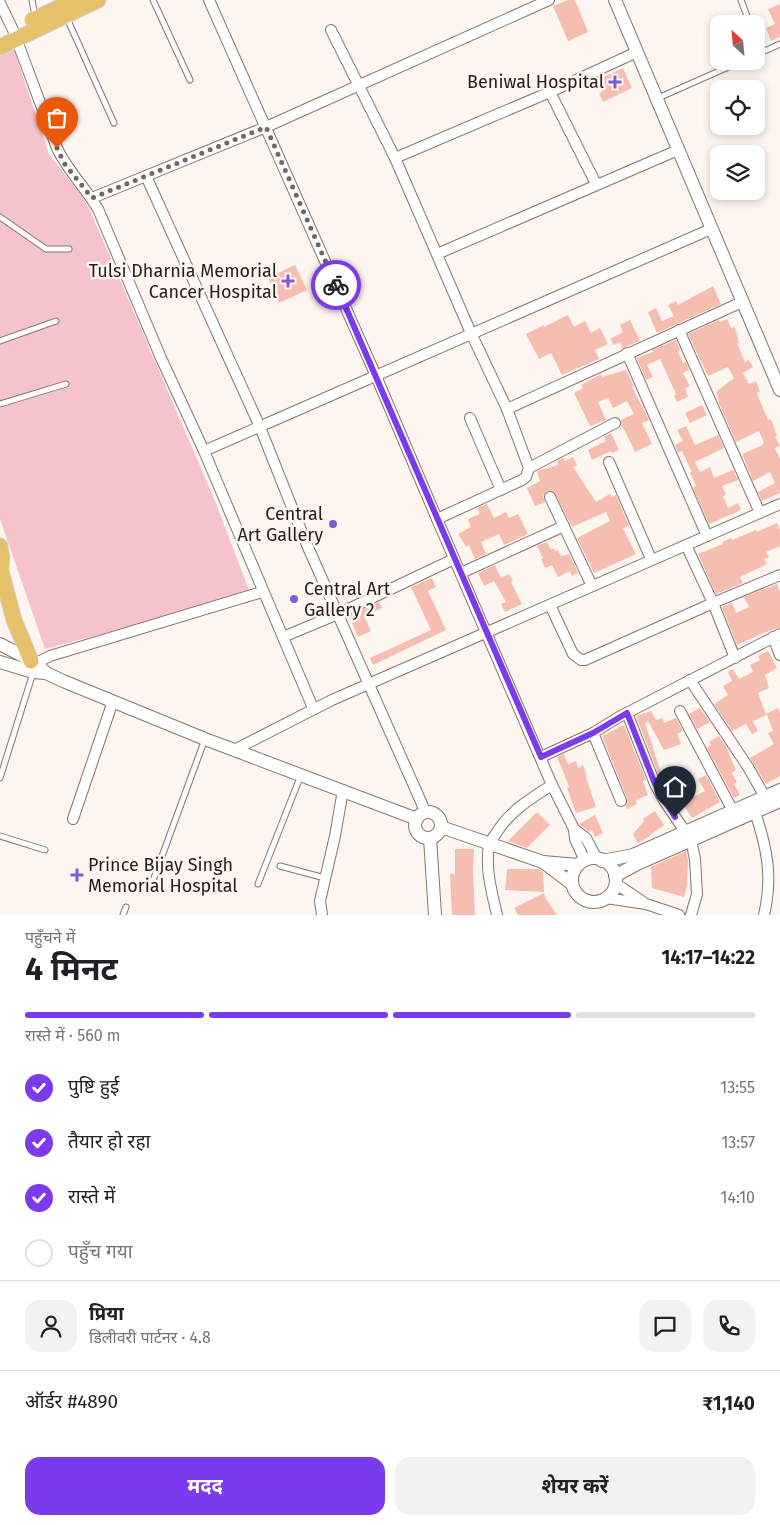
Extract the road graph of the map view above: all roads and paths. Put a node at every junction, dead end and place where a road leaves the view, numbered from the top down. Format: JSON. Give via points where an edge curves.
{"nodes":[{"id":1,"x":32,"y":0,"type":"edge"},
{"id":2,"x":74,"y":0,"type":"edge"},
{"id":3,"x":98,"y":0,"type":"edge"},
{"id":4,"x":153,"y":0,"type":"edge"},
{"id":5,"x":209,"y":0,"type":"edge"},
{"id":6,"x":549,"y":0,"type":"edge"},
{"id":7,"x":615,"y":0,"type":"edge"},
{"id":8,"x":741,"y":0,"type":"edge"},
{"id":9,"x":0,"y":2,"type":"edge"},
{"id":10,"x":747,"y":15,"type":"edge"},
{"id":11,"x":66,"y":16,"type":"junction"},
{"id":12,"x":35,"y":19,"type":"junction"},
{"id":13,"x":331,"y":30,"type":"dead end"},
{"id":14,"x":10,"y":35,"type":"edge"},
{"id":15,"x":780,"y":44,"type":"edge"},
{"id":16,"x":0,"y":47,"type":"edge"},
{"id":17,"x":765,"y":51,"type":"edge"},
{"id":18,"x":637,"y":52,"type":"junction"},
{"id":19,"x":722,"y":70,"type":"edge"},
{"id":20,"x":190,"y":80,"type":"dead end"},
{"id":21,"x":358,"y":84,"type":"junction"},
{"id":22,"x":550,"y":92,"type":"junction"},
{"id":23,"x":658,"y":98,"type":"junction"},
{"id":24,"x":114,"y":123,"type":"dead end"},
{"id":25,"x":266,"y":127,"type":"junction"},
{"id":26,"x":678,"y":150,"type":"junction"},
{"id":27,"x":395,"y":158,"type":"junction"},
{"id":28,"x":146,"y":176,"type":"junction"},
{"id":29,"x":596,"y":184,"type":"junction"},
{"id":30,"x":92,"y":198,"type":"junction"},
{"id":31,"x":0,"y":217,"type":"edge"},
{"id":32,"x":711,"y":229,"type":"junction"},
{"id":33,"x":69,"y":249,"type":"dead end"},
{"id":34,"x":437,"y":254,"type":"junction"},
{"id":35,"x":742,"y":302,"type":"junction"},
{"id":36,"x":56,"y":321,"type":"dead end"},
{"id":37,"x":679,"y":330,"type":"junction"},
{"id":38,"x":471,"y":333,"type":"junction"},
{"id":39,"x":0,"y":341,"type":"edge"},
{"id":40,"x":627,"y":353,"type":"junction"},
{"id":41,"x":376,"y":376,"type":"junction"},
{"id":42,"x":66,"y":384,"type":"dead end"},
{"id":43,"x":780,"y":390,"type":"edge"},
{"id":44,"x":0,"y":404,"type":"edge"},
{"id":45,"x":507,"y":409,"type":"junction"},
{"id":46,"x":470,"y":418,"type":"dead end"},
{"id":47,"x":615,"y":422,"type":"dead end"},
{"id":48,"x":260,"y":427,"type":"junction"},
{"id":49,"x":204,"y":451,"type":"junction"},
{"id":50,"x":609,"y":462,"type":"dead end"},
{"id":51,"x":528,"y":468,"type":"junction"},
{"id":52,"x":501,"y":490,"type":"junction"},
{"id":53,"x":550,"y":497,"type":"dead end"},
{"id":54,"x":780,"y":504,"type":"edge"},
{"id":55,"x":760,"y":513,"type":"junction"},
{"id":56,"x":437,"y":520,"type":"junction"},
{"id":57,"x":564,"y":526,"type":"junction"},
{"id":58,"x":707,"y":536,"type":"junction"},
{"id":59,"x":686,"y":545,"type":"junction"},
{"id":60,"x":0,"y":546,"type":"edge"},
{"id":61,"x":454,"y":559,"type":"junction"},
{"id":62,"x":651,"y":559,"type":"junction"},
{"id":63,"x":461,"y":573,"type":"junction"},
{"id":64,"x":1,"y":574,"type":"edge"},
{"id":65,"x":780,"y":574,"type":"edge"},
{"id":66,"x":592,"y":586,"type":"junction"},
{"id":67,"x":262,"y":592,"type":"junction"},
{"id":68,"x":712,"y":603,"type":"junction"},
{"id":69,"x":550,"y":605,"type":"junction"},
{"id":70,"x":338,"y":614,"type":"junction"},
{"id":71,"x":487,"y":633,"type":"junction"},
{"id":72,"x":776,"y":636,"type":"edge"},
{"id":73,"x":282,"y":637,"type":"junction"},
{"id":74,"x":0,"y":644,"type":"edge"},
{"id":75,"x":780,"y":655,"type":"edge"},
{"id":76,"x":735,"y":658,"type":"junction"},
{"id":77,"x":0,"y":662,"type":"edge"},
{"id":78,"x":37,"y":667,"type":"junction"},
{"id":79,"x":690,"y":680,"type":"junction"},
{"id":80,"x":369,"y":684,"type":"junction"},
{"id":81,"x":113,"y":702,"type":"junction"},
{"id":82,"x":313,"y":708,"type":"junction"},
{"id":83,"x":680,"y":711,"type":"dead end"},
{"id":84,"x":627,"y":713,"type":"junction"},
{"id":85,"x":593,"y":733,"type":"junction"},
{"id":86,"x":205,"y":739,"type":"junction"},
{"id":87,"x":234,"y":750,"type":"junction"},
{"id":88,"x":541,"y":757,"type":"junction"},
{"id":89,"x":301,"y":775,"type":"junction"},
{"id":90,"x":0,"y":778,"type":"edge"},
{"id":91,"x":552,"y":785,"type":"junction"},
{"id":92,"x":343,"y":790,"type":"junction"},
{"id":93,"x":780,"y":790,"type":"edge"},
{"id":94,"x":765,"y":797,"type":"junction"},
{"id":95,"x":621,"y":800,"type":"dead end"},
{"id":96,"x":780,"y":801,"type":"edge"},
{"id":97,"x":733,"y":811,"type":"junction"},
{"id":98,"x":755,"y":812,"type":"junction"},
{"id":99,"x":421,"y":816,"type":"junction"},
{"id":100,"x":73,"y":820,"type":"dead end"},
{"id":101,"x":441,"y":827,"type":"junction"},
{"id":102,"x":0,"y":836,"type":"edge"},
{"id":103,"x":688,"y":836,"type":"junction"},
{"id":104,"x":430,"y":838,"type":"junction"},
{"id":105,"x":489,"y":844,"type":"junction"},
{"id":106,"x":45,"y":850,"type":"dead end"},
{"id":107,"x":591,"y":861,"type":"junction"},
{"id":108,"x":543,"y":862,"type":"junction"},
{"id":109,"x":280,"y":866,"type":"dead end"},
{"id":110,"x":326,"y":878,"type":"junction"},
{"id":111,"x":615,"y":880,"type":"junction"},
{"id":112,"x":258,"y":884,"type":"dead end"},
{"id":113,"x":572,"y":884,"type":"junction"},
{"id":114,"x":152,"y":886,"type":"dead end"},
{"id":115,"x":606,"y":898,"type":"junction"},
{"id":116,"x":646,"y":904,"type":"junction"},
{"id":117,"x":126,"y":907,"type":"dead end"},
{"id":118,"x":123,"y":915,"type":"edge"},
{"id":119,"x":322,"y":915,"type":"edge"},
{"id":120,"x":435,"y":915,"type":"edge"},
{"id":121,"x":497,"y":915,"type":"edge"},
{"id":122,"x":679,"y":915,"type":"edge"},
{"id":123,"x":691,"y":915,"type":"edge"},
{"id":124,"x":764,"y":915,"type":"edge"}],
"edges":[{"from":1,"to":12,"type":"lane"},
{"from":2,"to":12,"type":"main road"},
{"from":3,"to":11,"type":"main road"},
{"from":4,"to":20,"type":"lane"},
{"from":5,"to":25,"type":"street"},
{"from":6,"to":21,"type":"street"},
{"from":7,"to":18,"type":"street"},
{"from":8,"to":10,"type":"lane"},
{"from":9,"to":14,"type":"street"},
{"from":11,"to":14,"type":"main road"},
{"from":11,"to":24,"type":"lane"},
{"from":12,"to":14,"type":"main road"},
{"from":13,"to":21,"type":"street"},
{"from":14,"to":16,"type":"main road"},
{"from":14,"to":30,"type":"street","via":[[64,163]]},
{"from":15,"to":17,"type":"lane"},
{"from":18,"to":22,"type":"street"},
{"from":18,"to":23,"type":"street"},
{"from":19,"to":23,"type":"lane"},
{"from":21,"to":25,"type":"street"},
{"from":21,"to":27,"type":"street"},
{"from":22,"to":27,"type":"street"},
{"from":22,"to":29,"type":"street"},
{"from":23,"to":26,"type":"street"},
{"from":25,"to":28,"type":"street"},
{"from":25,"to":41,"type":"street"},
{"from":26,"to":29,"type":"street"},
{"from":26,"to":32,"type":"street"},
{"from":27,"to":34,"type":"street"},
{"from":28,"to":30,"type":"street"},
{"from":28,"to":48,"type":"street"},
{"from":29,"to":34,"type":"street"},
{"from":30,"to":49,"type":"street"},
{"from":31,"to":33,"type":"lane","via":[[46,249]]},
{"from":32,"to":35,"type":"street"},
{"from":32,"to":38,"type":"street"},
{"from":34,"to":38,"type":"street"},
{"from":35,"to":37,"type":"street"},
{"from":35,"to":43,"type":"street"},
{"from":36,"to":39,"type":"lane"},
{"from":37,"to":40,"type":"street"},
{"from":37,"to":55,"type":"street"},
{"from":38,"to":41,"type":"street"},
{"from":38,"to":45,"type":"street"},
{"from":40,"to":45,"type":"street"},
{"from":40,"to":58,"type":"street"},
{"from":41,"to":48,"type":"street"},
{"from":41,"to":56,"type":"street"},
{"from":42,"to":44,"type":"lane"},
{"from":45,"to":51,"type":"street"},
{"from":46,"to":52,"type":"street"},
{"from":47,"to":51,"type":"street"},
{"from":48,"to":49,"type":"street"},
{"from":48,"to":70,"type":"street"},
{"from":49,"to":67,"type":"street"},
{"from":50,"to":62,"type":"street"},
{"from":51,"to":52,"type":"street","via":[[526,477]]},
{"from":52,"to":56,"type":"street"},
{"from":53,"to":57,"type":"street"},
{"from":54,"to":55,"type":"street"},
{"from":55,"to":58,"type":"street"},
{"from":56,"to":61,"type":"street"},
{"from":57,"to":63,"type":"street"},
{"from":57,"to":66,"type":"street"},
{"from":58,"to":59,"type":"street"},
{"from":59,"to":62,"type":"street"},
{"from":59,"to":68,"type":"street"},
{"from":60,"to":64,"type":"main road"},
{"from":61,"to":63,"type":"street"},
{"from":61,"to":70,"type":"street"},
{"from":62,"to":66,"type":"street"},
{"from":63,"to":71,"type":"street"},
{"from":64,"to":78,"type":"main road","via":[[14,620]]},
{"from":65,"to":68,"type":"street"},
{"from":66,"to":69,"type":"street"},
{"from":67,"to":73,"type":"street"},
{"from":67,"to":78,"type":"street","via":[[50,656]]},
{"from":68,"to":69,"type":"street","via":[[585,660],[574,654]]},
{"from":68,"to":76,"type":"street"},
{"from":69,"to":71,"type":"street"},
{"from":70,"to":73,"type":"street"},
{"from":70,"to":80,"type":"street"},
{"from":71,"to":80,"type":"street"},
{"from":71,"to":88,"type":"street"},
{"from":72,"to":75,"type":"street"},
{"from":72,"to":76,"type":"street"},
{"from":73,"to":82,"type":"street"},
{"from":74,"to":78,"type":"street"},
{"from":76,"to":79,"type":"street"},
{"from":77,"to":78,"type":"street"},
{"from":78,"to":81,"type":"street"},
{"from":78,"to":90,"type":"lane"},
{"from":79,"to":84,"type":"street"},
{"from":79,"to":94,"type":"street"},
{"from":80,"to":82,"type":"street"},
{"from":80,"to":99,"type":"street"},
{"from":81,"to":86,"type":"street"},
{"from":81,"to":100,"type":"street"},
{"from":82,"to":87,"type":"street"},
{"from":83,"to":97,"type":"street"},
{"from":84,"to":85,"type":"street"},
{"from":84,"to":103,"type":"street","via":[[655,784]]},
{"from":85,"to":88,"type":"street"},
{"from":85,"to":95,"type":"street"},
{"from":86,"to":87,"type":"street"},
{"from":86,"to":114,"type":"lane"},
{"from":87,"to":89,"type":"street"},
{"from":88,"to":91,"type":"street"},
{"from":89,"to":92,"type":"street"},
{"from":89,"to":112,"type":"lane"},
{"from":91,"to":105,"type":"street","via":[[513,812]]},
{"from":91,"to":107,"type":"street","via":[[574,829],[574,839]]},
{"from":92,"to":99,"type":"street"},
{"from":92,"to":110,"type":"street"},
{"from":93,"to":94,"type":"street"},
{"from":94,"to":97,"type":"street"},
{"from":96,"to":98,"type":"street"},
{"from":97,"to":103,"type":"street"},
{"from":98,"to":103,"type":"street"},
{"from":98,"to":124,"type":"street","via":[[767,854],[770,880]]},
{"from":99,"to":101,"type":"street","via":[[435,814]]},
{"from":99,"to":104,"type":"street","via":[[416,828],[418,833]]},
{"from":101,"to":104,"type":"street"},
{"from":101,"to":105,"type":"street"},
{"from":102,"to":106,"type":"lane"},
{"from":103,"to":107,"type":"street","via":[[633,855]]},
{"from":103,"to":111,"type":"street"},
{"from":103,"to":123,"type":"street","via":[[695,859],[697,894]]},
{"from":104,"to":120,"type":"street"},
{"from":105,"to":108,"type":"street"},
{"from":105,"to":121,"type":"street","via":[[488,873]]},
{"from":107,"to":108,"type":"street"},
{"from":107,"to":111,"type":"street","via":[[608,865]]},
{"from":107,"to":113,"type":"street","via":[[573,874]]},
{"from":108,"to":113,"type":"street"},
{"from":109,"to":110,"type":"lane"},
{"from":110,"to":119,"type":"street","via":[[320,901]]},
{"from":111,"to":115,"type":"street"},
{"from":111,"to":116,"type":"street"},
{"from":113,"to":115,"type":"street","via":[[576,894],[585,900],[596,902]]},
{"from":115,"to":116,"type":"street"},
{"from":116,"to":122,"type":"street"},
{"from":117,"to":118,"type":"lane"}]}
